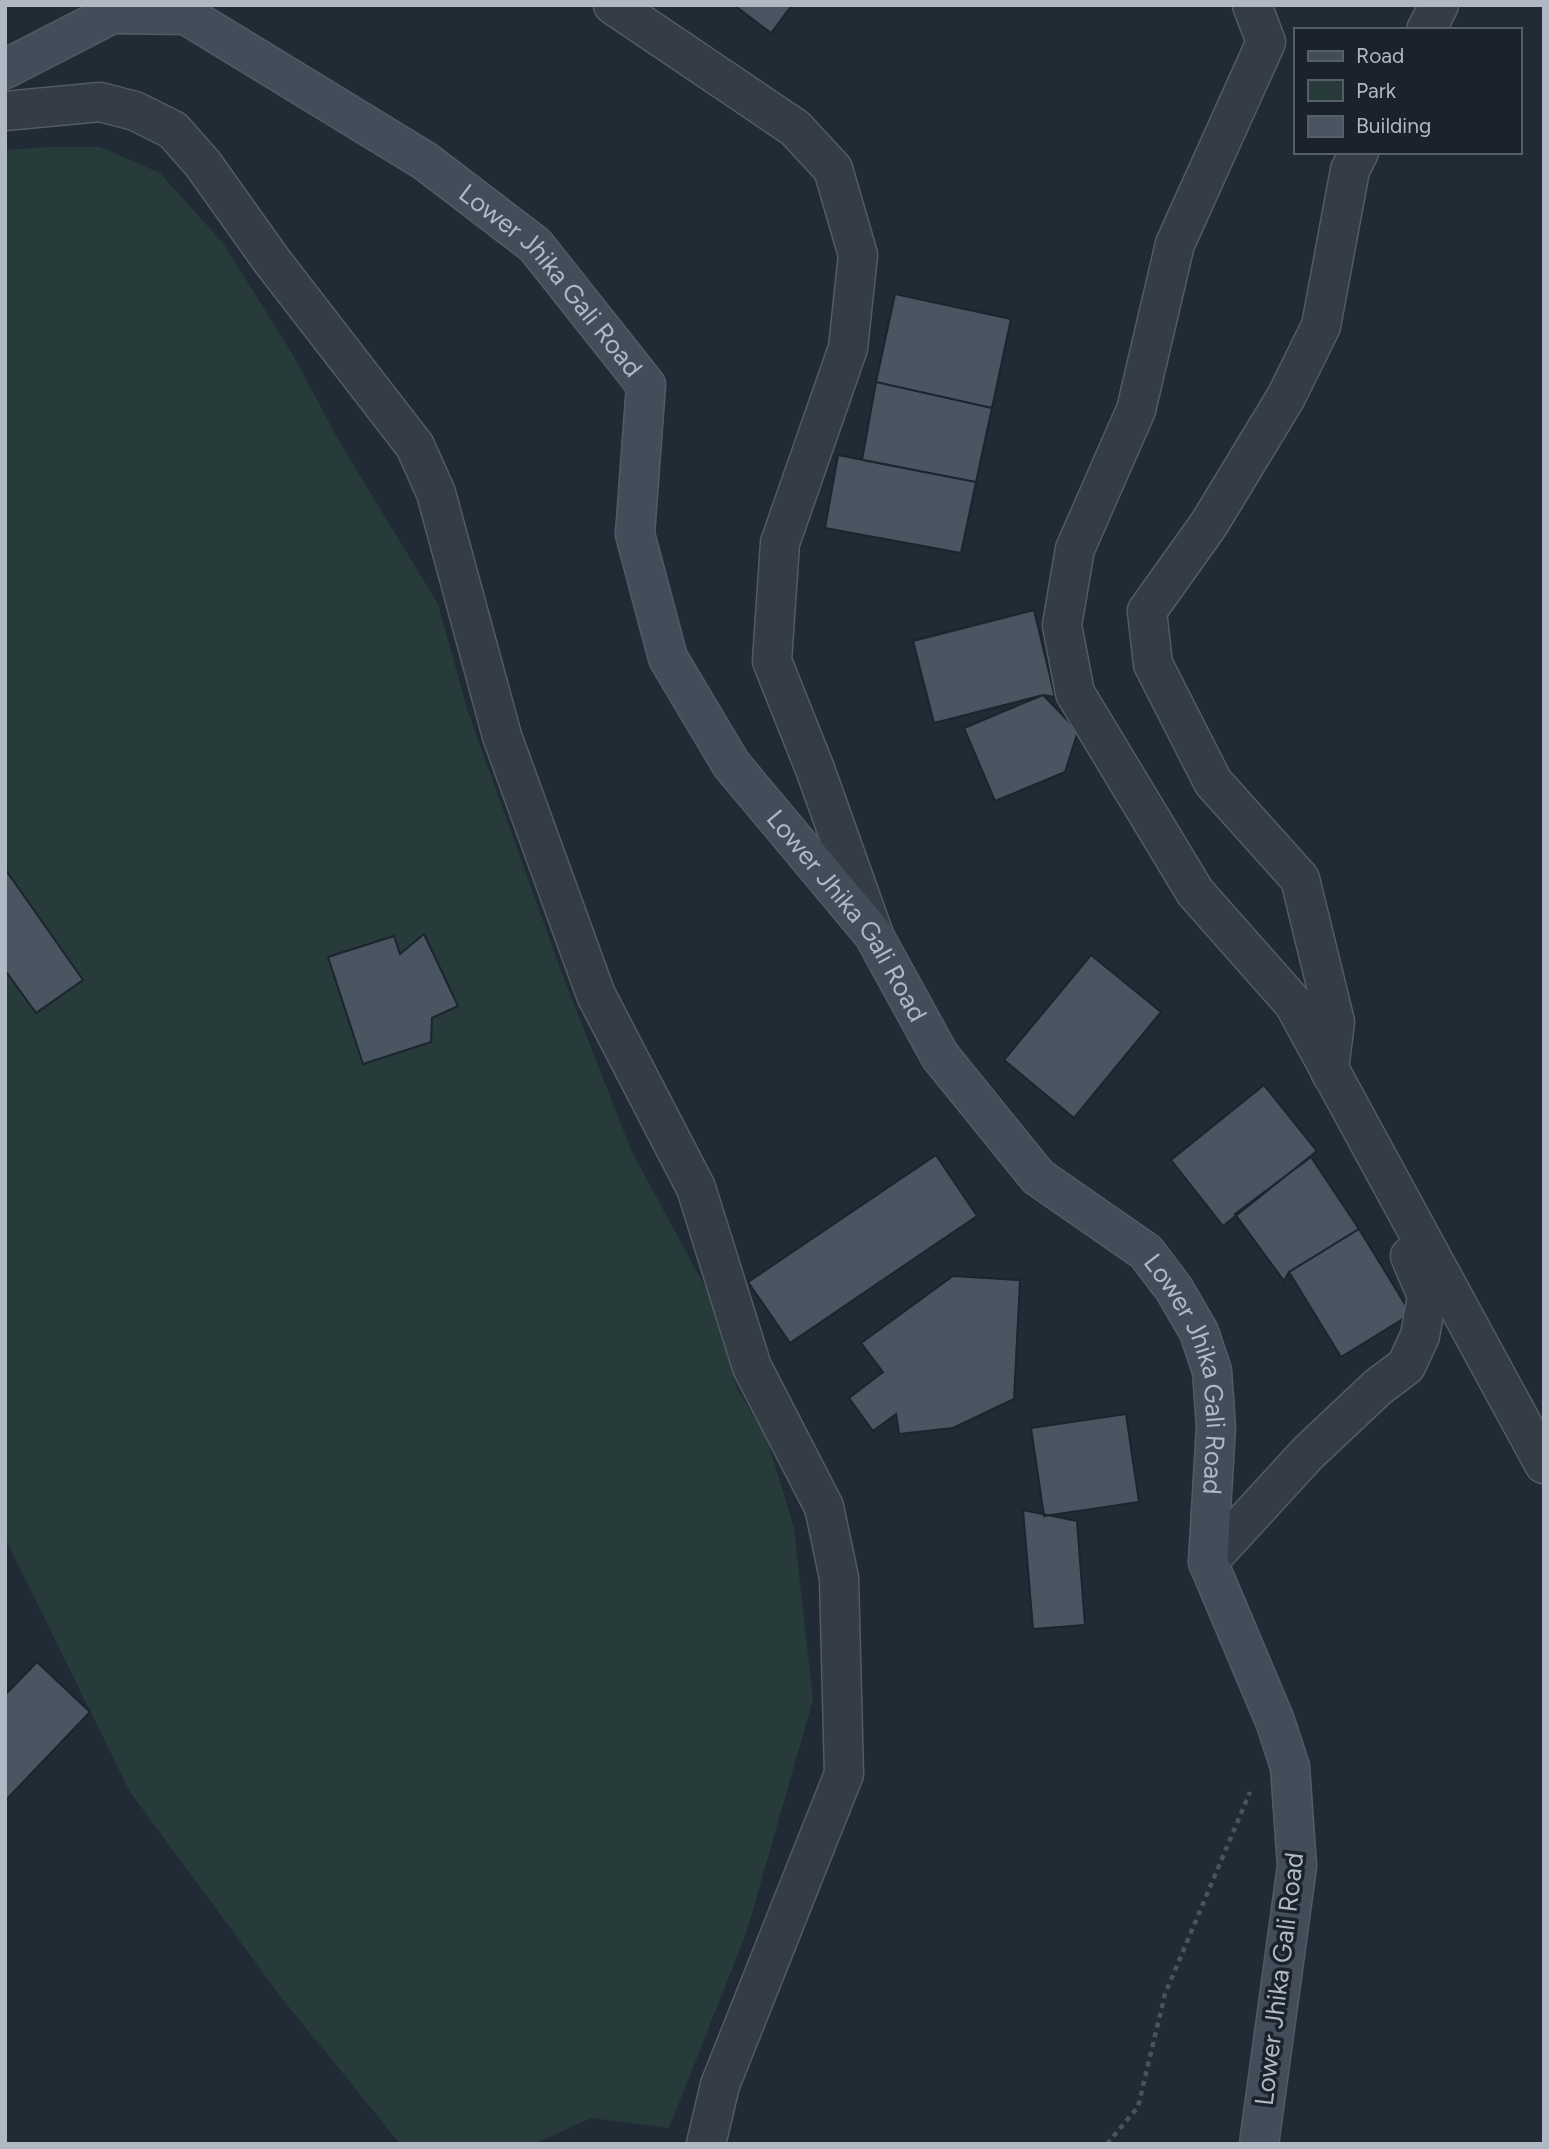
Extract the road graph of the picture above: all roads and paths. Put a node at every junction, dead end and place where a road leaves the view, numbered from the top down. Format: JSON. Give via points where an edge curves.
{"nodes":[{"id":1,"x":613,"y":5,"type":"edge"},
{"id":2,"x":1252,"y":5,"type":"edge"},
{"id":3,"x":1439,"y":5,"type":"edge"},
{"id":4,"x":1427,"y":28,"type":"edge"},
{"id":5,"x":5,"y":69,"type":"edge"},
{"id":6,"x":5,"y":111,"type":"edge"},
{"id":7,"x":1358,"y":154,"type":"edge"},
{"id":8,"x":873,"y":934,"type":"junction"},
{"id":9,"x":1329,"y":1069,"type":"junction"},
{"id":10,"x":1544,"y":1464,"type":"edge"},
{"id":11,"x":1208,"y":1562,"type":"junction"},
{"id":12,"x":1290,"y":1767,"type":"junction"},
{"id":13,"x":706,"y":2144,"type":"edge"},
{"id":14,"x":1107,"y":2144,"type":"edge"},
{"id":15,"x":1259,"y":2144,"type":"edge"}],
"edges":[{"from":1,"to":8,"type":"street","via":[[795,128],[833,169],[858,255],[848,348],[780,543],[772,661],[816,769]]},
{"from":2,"to":9,"type":"street","via":[[1265,42],[1175,244],[1136,410],[1074,549],[1062,625],[1074,693],[1195,892],[1294,1004]]},
{"from":3,"to":4,"type":"street"},
{"from":5,"to":8,"type":"main road","name":"Lower Jhika Gali Road","via":[[112,14],[186,15],[425,161],[536,245],[646,385],[635,534],[668,658],[730,764]]},
{"from":6,"to":13,"type":"street","via":[[100,102],[135,110],[173,131],[203,164],[279,271],[415,446],[436,493],[502,736],[596,995],[696,1188],[752,1367],[824,1507],[839,1578],[844,1774],[720,2085]]},
{"from":7,"to":9,"type":"street","via":[[1350,170],[1321,326],[1286,397],[1209,524],[1147,611],[1153,664],[1213,782],[1300,878],[1335,1022]]},
{"from":8,"to":11,"type":"main road","name":"Lower Jhika Gali Road","via":[[940,1056],[1038,1177],[1146,1252],[1199,1332],[1212,1371],[1216,1427]]},
{"from":9,"to":10,"type":"street"},
{"from":9,"to":11,"type":"street","via":[[1427,1296],[1420,1336],[1406,1366],[1308,1453]]},
{"from":11,"to":12,"type":"main road","name":"Lower Jhika Gali Road"},
{"from":12,"to":14,"type":"path","via":[[1257,1777],[1164,1994],[1138,2107]]},
{"from":12,"to":15,"type":"main road","name":"Lower Jhika Gali Road","via":[[1297,1866]]}]}
